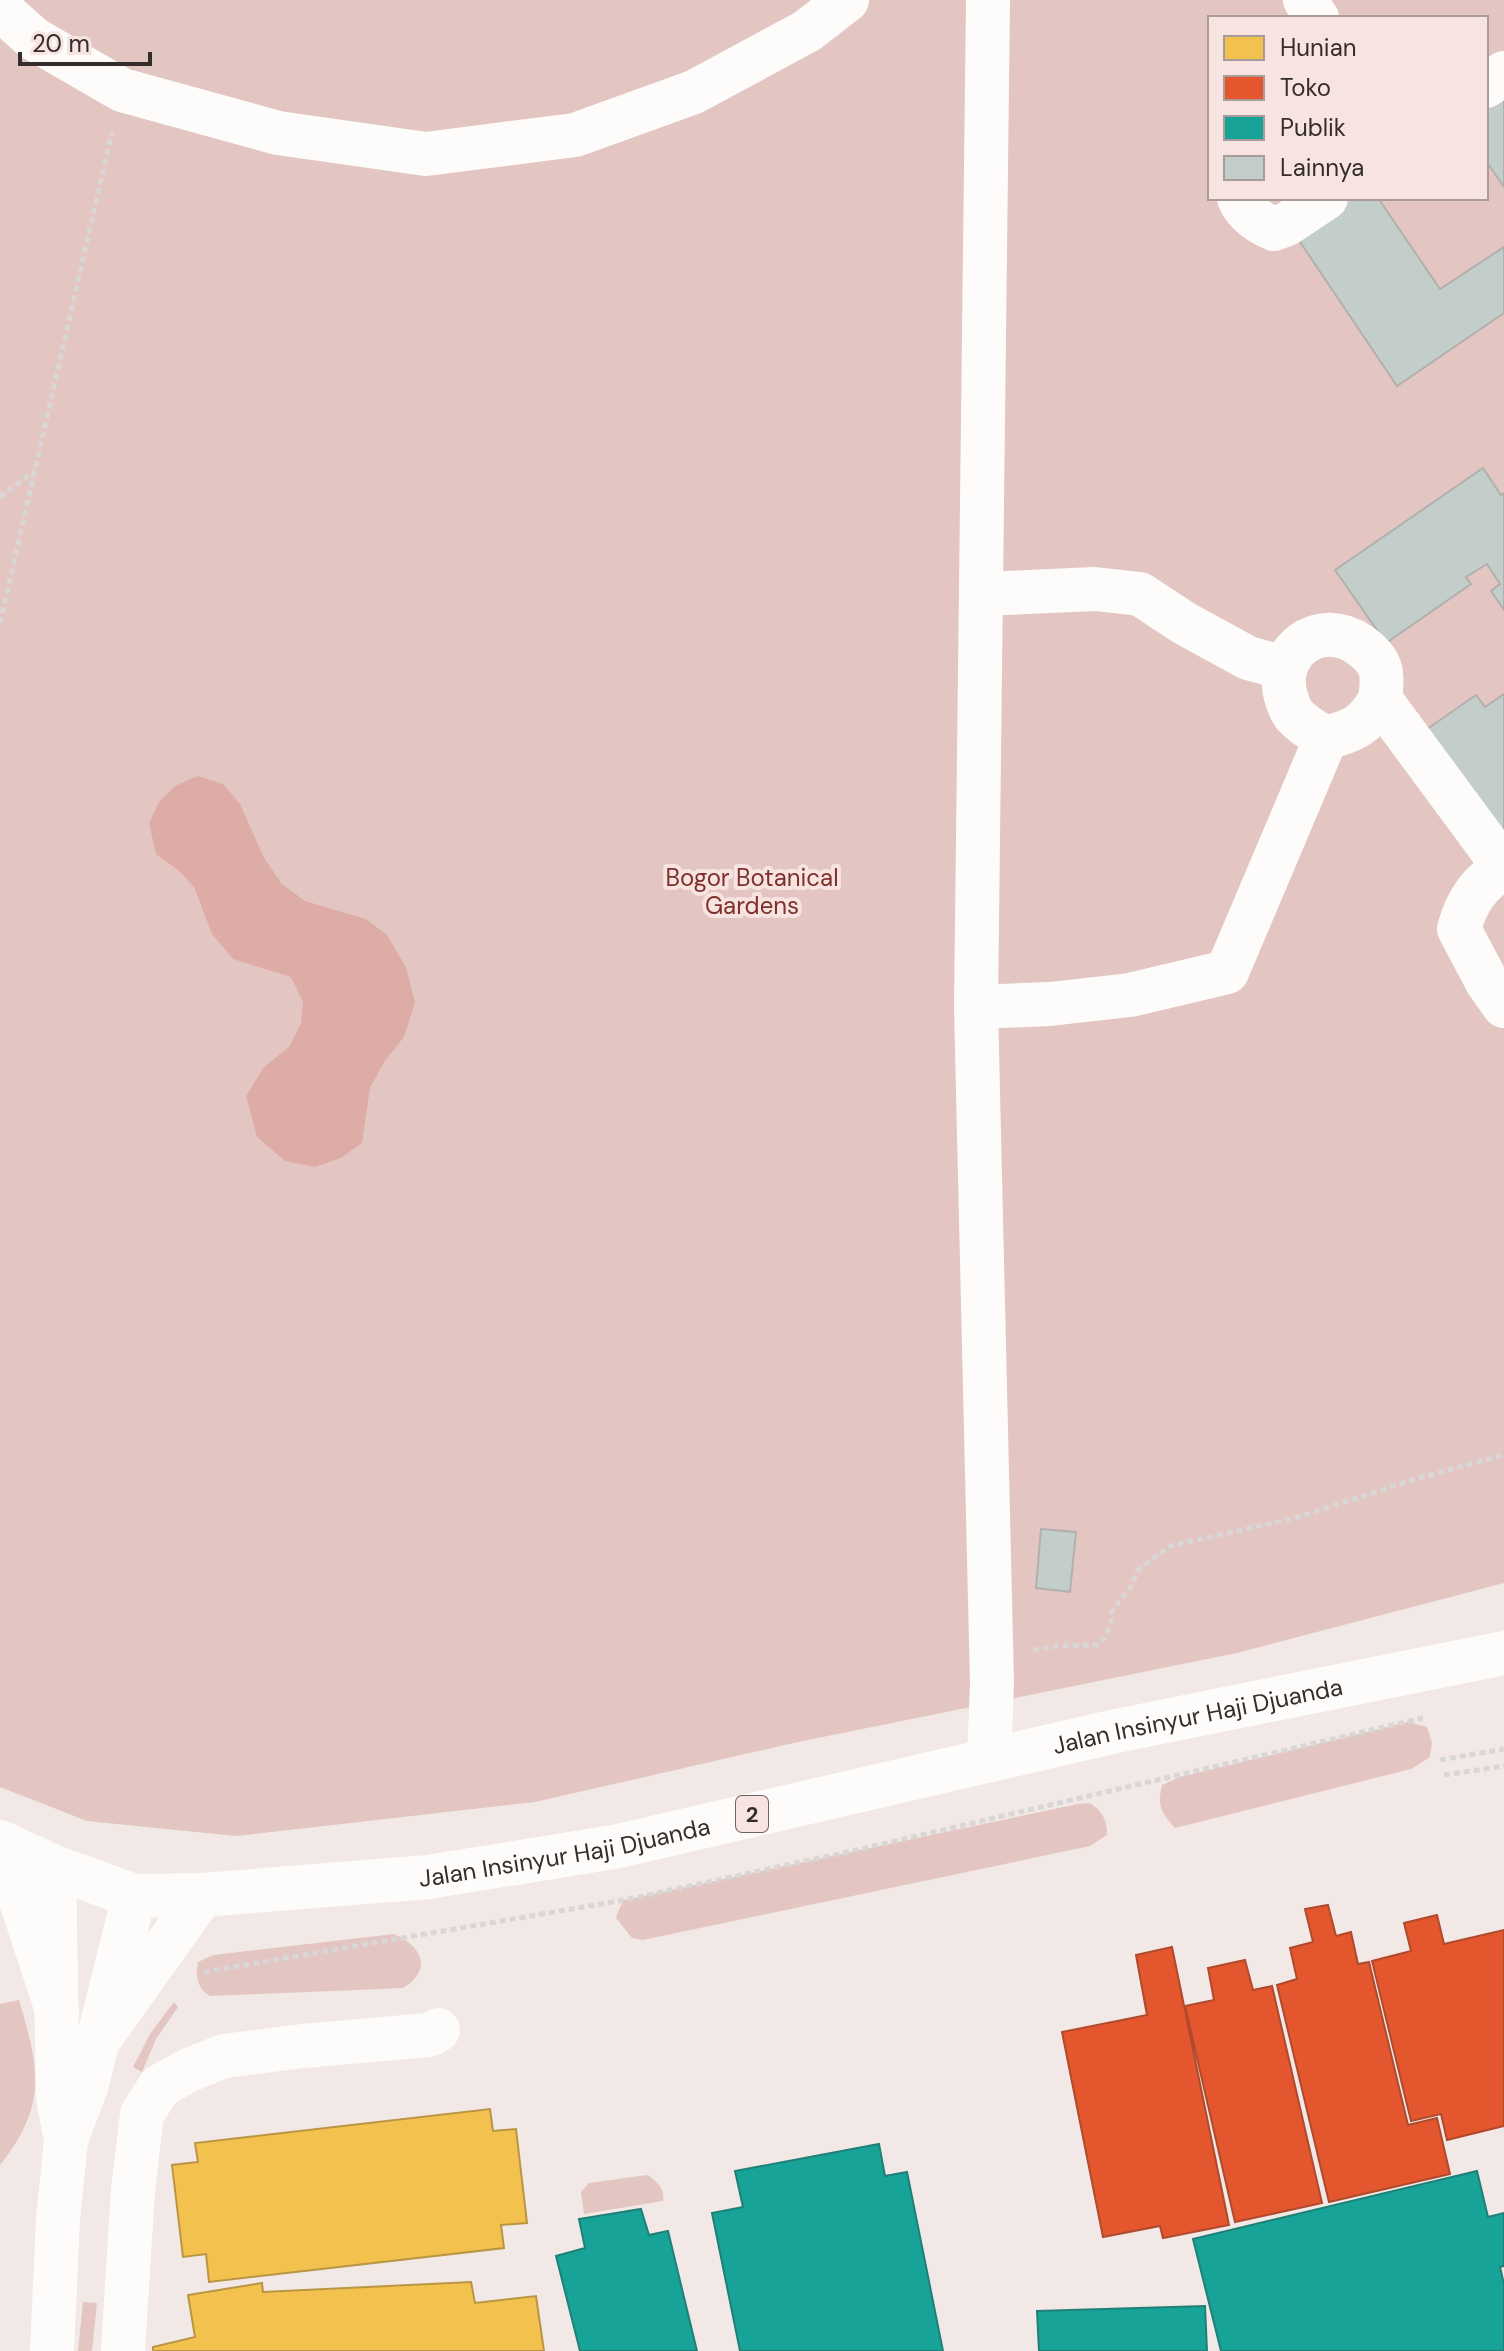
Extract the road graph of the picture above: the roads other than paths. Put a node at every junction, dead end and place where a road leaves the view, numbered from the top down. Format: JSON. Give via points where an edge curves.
{"nodes":[{"id":1,"x":847,"y":0,"type":"edge"},
{"id":2,"x":988,"y":0,"type":"edge"},
{"id":3,"x":0,"y":9,"type":"edge"},
{"id":4,"x":1240,"y":200,"type":"edge"},
{"id":5,"x":1323,"y":200,"type":"edge"},
{"id":6,"x":983,"y":594,"type":"junction"},
{"id":7,"x":1285,"y":668,"type":"junction"},
{"id":8,"x":1380,"y":699,"type":"junction"},
{"id":9,"x":1326,"y":738,"type":"junction"},
{"id":10,"x":1504,"y":868,"type":"edge"},
{"id":11,"x":1504,"y":1006,"type":"edge"},
{"id":12,"x":976,"y":1007,"type":"junction"},
{"id":13,"x":1504,"y":1653,"type":"edge"},
{"id":14,"x":989,"y":1759,"type":"junction"},
{"id":15,"x":1,"y":1842,"type":"edge"},
{"id":16,"x":54,"y":1867,"type":"junction"},
{"id":17,"x":202,"y":1895,"type":"junction"},
{"id":18,"x":134,"y":1896,"type":"junction"},
{"id":19,"x":57,"y":2010,"type":"junction"},
{"id":20,"x":438,"y":2030,"type":"dead end"},
{"id":21,"x":98,"y":2041,"type":"junction"},
{"id":22,"x":66,"y":2141,"type":"junction"},
{"id":23,"x":124,"y":2340,"type":"edge"},
{"id":24,"x":52,"y":2351,"type":"edge"}],
"edges":[{"from":1,"to":3,"type":"main road","via":[[807,31],[694,92],[575,135],[426,154],[278,133],[122,90],[34,39]]},
{"from":2,"to":6,"type":"main road"},
{"from":4,"to":5,"type":"main road","via":[[1260,223],[1274,229]]},
{"from":6,"to":7,"type":"main road","via":[[1095,589],[1140,594],[1248,658]]},
{"from":6,"to":12,"type":"main road"},
{"from":7,"to":8,"type":"main road","via":[[1292,653],[1315,636],[1347,636],[1375,656],[1383,680]]},
{"from":7,"to":9,"type":"main road","via":[[1283,686],[1293,715]]},
{"from":8,"to":9,"type":"main road","via":[[1371,717],[1356,729]]},
{"from":8,"to":10,"type":"main road"},
{"from":9,"to":12,"type":"main road","via":[[1227,972],[1130,995]]},
{"from":10,"to":11,"type":"main road","via":[[1489,876],[1464,908],[1459,929]]},
{"from":12,"to":14,"type":"main road"},
{"from":13,"to":14,"type":"main road","name":"Jalan Insinyur Haji Djuanda","number":"2"},
{"from":14,"to":17,"type":"main road","name":"Jalan Insinyur Haji Djuanda","number":"2","via":[[614,1847],[428,1877]]},
{"from":15,"to":16,"type":"main road","name":"Jalan Insinyur Haji Djuanda","number":"2"},
{"from":15,"to":19,"type":"main road"},
{"from":16,"to":18,"type":"main road","name":"Jalan Insinyur Haji Djuanda","number":"2"},
{"from":16,"to":19,"type":"main road"},
{"from":17,"to":18,"type":"main road","name":"Jalan Insinyur Haji Djuanda","number":"2"},
{"from":17,"to":21,"type":"main road"},
{"from":18,"to":21,"type":"main road"},
{"from":19,"to":22,"type":"main road","via":[[58,2097]]},
{"from":20,"to":23,"type":"main road","via":[[224,2056],[160,2086],[142,2114]]},
{"from":21,"to":22,"type":"main road"},
{"from":22,"to":24,"type":"main road"}]}
